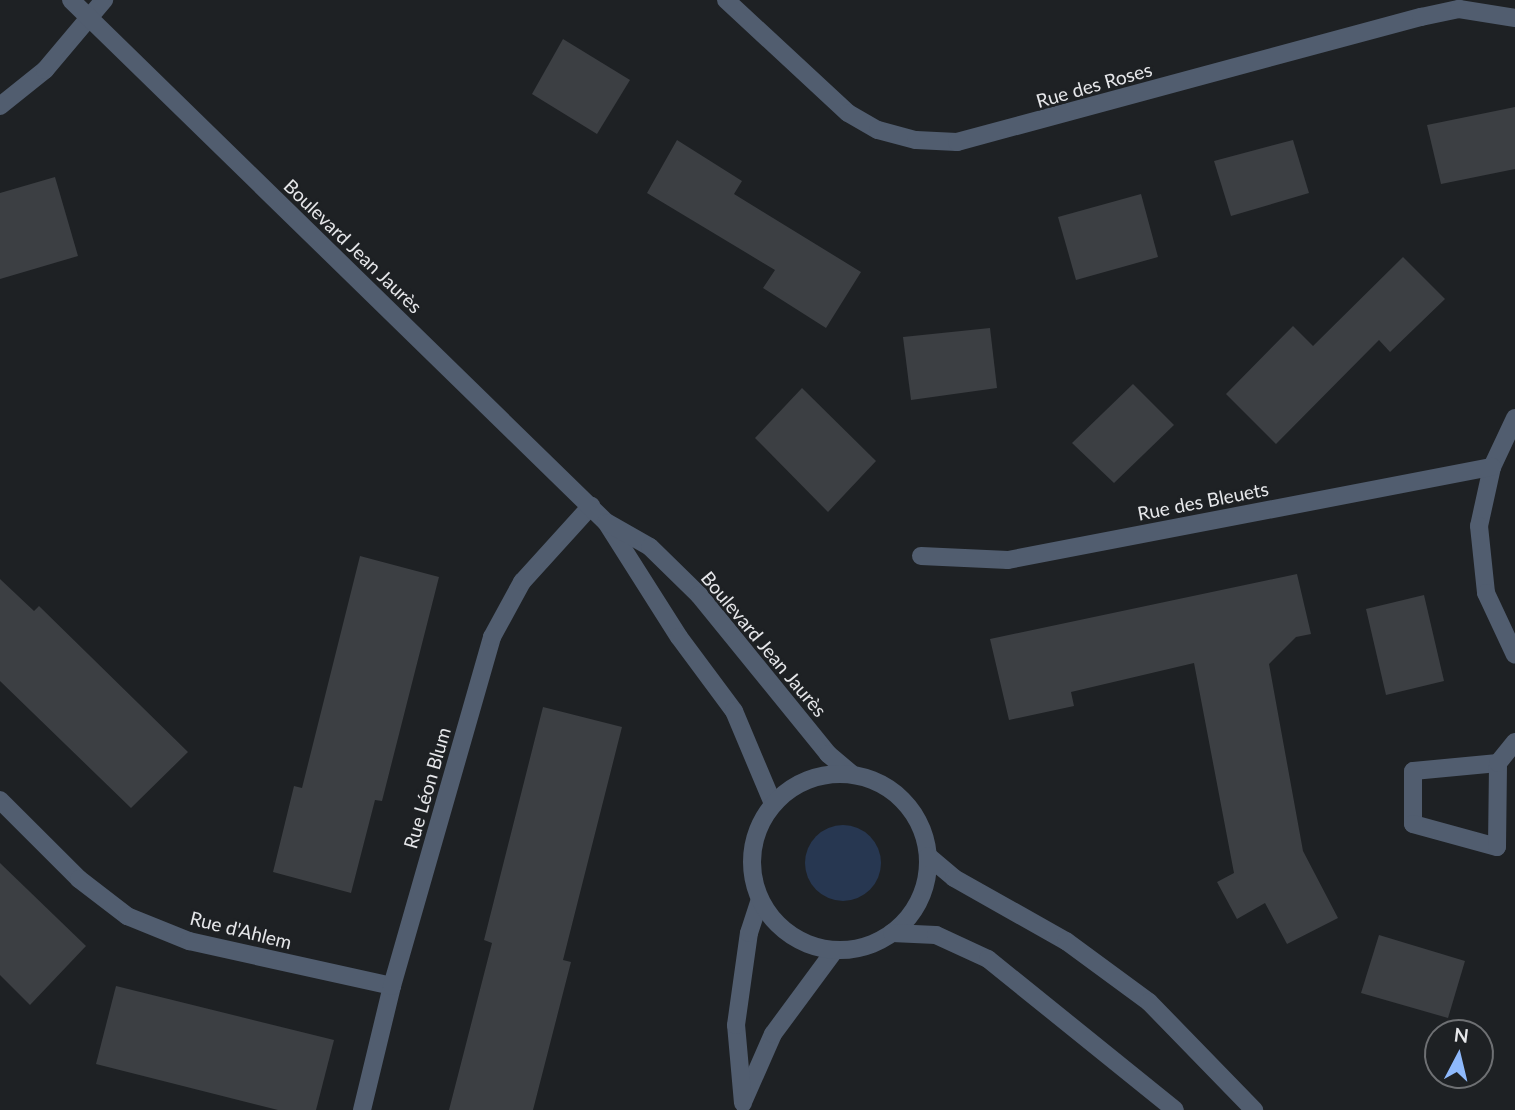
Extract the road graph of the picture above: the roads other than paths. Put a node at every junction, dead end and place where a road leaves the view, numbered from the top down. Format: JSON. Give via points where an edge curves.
{"nodes":[{"id":1,"x":71,"y":0,"type":"edge"},
{"id":2,"x":104,"y":0,"type":"edge"},
{"id":3,"x":726,"y":0,"type":"edge"},
{"id":4,"x":88,"y":17,"type":"junction"},
{"id":5,"x":1515,"y":18,"type":"edge"},
{"id":6,"x":0,"y":106,"type":"edge"},
{"id":7,"x":1515,"y":418,"type":"edge"},
{"id":8,"x":1492,"y":467,"type":"junction"},
{"id":9,"x":591,"y":506,"type":"junction"},
{"id":10,"x":606,"y":522,"type":"junction"},
{"id":11,"x":920,"y":556,"type":"dead end"},
{"id":12,"x":1515,"y":655,"type":"edge"},
{"id":13,"x":1515,"y":743,"type":"edge"},
{"id":14,"x":1498,"y":763,"type":"junction"},
{"id":15,"x":852,"y":775,"type":"junction"},
{"id":16,"x":0,"y":800,"type":"edge"},
{"id":17,"x":773,"y":804,"type":"junction"},
{"id":18,"x":928,"y":856,"type":"junction"},
{"id":19,"x":760,"y":900,"type":"junction"},
{"id":20,"x":892,"y":933,"type":"junction"},
{"id":21,"x":835,"y":950,"type":"junction"},
{"id":22,"x":392,"y":986,"type":"junction"},
{"id":23,"x":742,"y":1106,"type":"edge"},
{"id":24,"x":1163,"y":1106,"type":"edge"},
{"id":25,"x":362,"y":1110,"type":"edge"},
{"id":26,"x":1254,"y":1110,"type":"edge"}],
"edges":[{"from":1,"to":4,"type":"street","name":"Boulevard Jean Jaurès"},
{"from":2,"to":4,"type":"street"},
{"from":3,"to":5,"type":"street","name":"Rue des Roses","via":[[848,113],[878,130],[916,140],[957,142],[1421,17],[1459,9]]},
{"from":4,"to":6,"type":"street","via":[[45,70]]},
{"from":4,"to":9,"type":"street","name":"Boulevard Jean Jaurès"},
{"from":7,"to":8,"type":"street"},
{"from":8,"to":11,"type":"street","name":"Rue des Bleuets","via":[[1008,560]]},
{"from":8,"to":12,"type":"street","via":[[1479,526],[1486,593]]},
{"from":9,"to":10,"type":"street","name":"Boulevard Jean Jaurès"},
{"from":9,"to":22,"type":"street","name":"Rue Léon Blum","via":[[522,583],[492,637]]},
{"from":10,"to":15,"type":"street","name":"Boulevard Jean Jaurès","via":[[650,547],[699,595],[828,754]]},
{"from":10,"to":17,"type":"street","name":"Boulevard Jean Jaurès","via":[[734,711]]},
{"from":13,"to":14,"type":"street"},
{"from":14,"to":14,"type":"street","via":[[1413,771],[1413,824],[1497,846]]},
{"from":15,"to":17,"type":"street","via":[[809,779]]},
{"from":15,"to":18,"type":"street","via":[[881,783],[905,801],[922,827]]},
{"from":16,"to":22,"type":"street","name":"Rue d'Ahlem","via":[[79,879],[127,916],[189,942]]},
{"from":17,"to":19,"type":"street","via":[[752,850]]},
{"from":18,"to":20,"type":"street","via":[[920,899]]},
{"from":18,"to":26,"type":"street","via":[[990,900],[1066,941],[1149,1002]]},
{"from":19,"to":21,"type":"street","via":[[788,932],[805,943]]},
{"from":19,"to":23,"type":"street","via":[[749,933],[736,1025]]},
{"from":20,"to":21,"type":"street","via":[[865,947]]},
{"from":20,"to":24,"type":"street","via":[[936,935],[988,959]]},
{"from":21,"to":23,"type":"street","via":[[773,1034]]},
{"from":22,"to":25,"type":"street","name":"Rue Léon Blum"}]}
